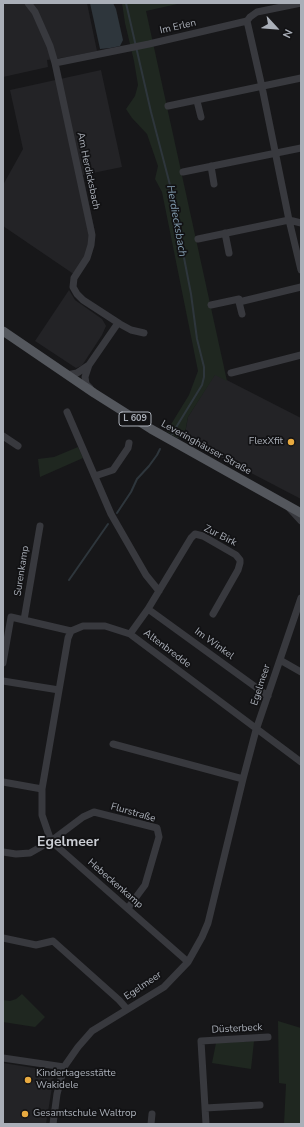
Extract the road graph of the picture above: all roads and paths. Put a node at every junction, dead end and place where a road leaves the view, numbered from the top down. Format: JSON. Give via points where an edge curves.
{"nodes":[{"id":1,"x":28,"y":3,"type":"edge"},
{"id":2,"x":301,"y":3,"type":"edge"},
{"id":3,"x":247,"y":21,"type":"junction"},
{"id":4,"x":55,"y":62,"type":"junction"},
{"id":5,"x":301,"y":78,"type":"edge"},
{"id":6,"x":262,"y":87,"type":"junction"},
{"id":7,"x":197,"y":101,"type":"junction"},
{"id":8,"x":168,"y":106,"type":"dead end"},
{"id":9,"x":200,"y":117,"type":"dead end"},
{"id":10,"x":301,"y":148,"type":"edge"},
{"id":11,"x":276,"y":154,"type":"junction"},
{"id":12,"x":211,"y":166,"type":"junction"},
{"id":13,"x":183,"y":172,"type":"dead end"},
{"id":14,"x":214,"y":184,"type":"dead end"},
{"id":15,"x":289,"y":220,"type":"junction"},
{"id":16,"x":301,"y":223,"type":"edge"},
{"id":17,"x":225,"y":233,"type":"junction"},
{"id":18,"x":198,"y":239,"type":"dead end"},
{"id":19,"x":229,"y":253,"type":"dead end"},
{"id":20,"x":301,"y":270,"type":"edge"},
{"id":21,"x":301,"y":287,"type":"edge"},
{"id":22,"x":239,"y":302,"type":"junction"},
{"id":23,"x":211,"y":305,"type":"dead end"},
{"id":24,"x":242,"y":314,"type":"dead end"},
{"id":25,"x":118,"y":323,"type":"junction"},
{"id":26,"x":3,"y":331,"type":"edge"},
{"id":27,"x":144,"y":333,"type":"dead end"},
{"id":28,"x":301,"y":355,"type":"edge"},
{"id":29,"x":89,"y":364,"type":"junction"},
{"id":30,"x":231,"y":373,"type":"dead end"},
{"id":31,"x":67,"y":375,"type":"junction"},
{"id":32,"x":94,"y":393,"type":"junction"},
{"id":33,"x":66,"y":412,"type":"dead end"},
{"id":34,"x":3,"y":436,"type":"edge"},
{"id":35,"x":129,"y":443,"type":"dead end"},
{"id":36,"x":18,"y":446,"type":"dead end"},
{"id":37,"x":95,"y":476,"type":"junction"},
{"id":38,"x":287,"y":505,"type":"junction"},
{"id":39,"x":301,"y":513,"type":"edge"},
{"id":40,"x":301,"y":521,"type":"edge"},
{"id":41,"x":40,"y":526,"type":"dead end"},
{"id":42,"x":159,"y":591,"type":"junction"},
{"id":43,"x":301,"y":598,"type":"edge"},
{"id":44,"x":148,"y":609,"type":"junction"},
{"id":45,"x":213,"y":614,"type":"dead end"},
{"id":46,"x":24,"y":620,"type":"junction"},
{"id":47,"x":72,"y":631,"type":"junction"},
{"id":48,"x":130,"y":634,"type":"junction"},
{"id":49,"x":280,"y":660,"type":"junction"},
{"id":50,"x":3,"y":663,"type":"edge"},
{"id":51,"x":301,"y":672,"type":"edge"},
{"id":52,"x":3,"y":681,"type":"edge"},
{"id":53,"x":59,"y":690,"type":"junction"},
{"id":54,"x":268,"y":696,"type":"junction"},
{"id":55,"x":256,"y":730,"type":"junction"},
{"id":56,"x":112,"y":744,"type":"dead end"},
{"id":57,"x":301,"y":762,"type":"edge"},
{"id":58,"x":243,"y":779,"type":"junction"},
{"id":59,"x":3,"y":782,"type":"edge"},
{"id":60,"x":42,"y":789,"type":"junction"},
{"id":61,"x":51,"y":841,"type":"junction"},
{"id":62,"x":3,"y":852,"type":"edge"},
{"id":63,"x":128,"y":908,"type":"junction"},
{"id":64,"x":3,"y":938,"type":"edge"},
{"id":65,"x":188,"y":962,"type":"junction"},
{"id":66,"x":127,"y":1009,"type":"junction"},
{"id":67,"x":268,"y":1038,"type":"dead end"},
{"id":68,"x":3,"y":1058,"type":"edge"},
{"id":69,"x":64,"y":1067,"type":"junction"},
{"id":70,"x":260,"y":1105,"type":"dead end"},
{"id":71,"x":206,"y":1108,"type":"junction"},
{"id":72,"x":152,"y":1114,"type":"dead end"},
{"id":73,"x":53,"y":1124,"type":"edge"},
{"id":74,"x":151,"y":1124,"type":"edge"},
{"id":75,"x":206,"y":1124,"type":"edge"}],
"edges":[{"from":1,"to":4,"type":"street","name":"Am Herdicksbach","via":[[47,38]]},
{"from":2,"to":3,"type":"street","name":"Im Erlen","via":[[257,12]]},
{"from":3,"to":4,"type":"street","name":"Im Erlen"},
{"from":3,"to":6,"type":"street"},
{"from":4,"to":25,"type":"street","name":"Am Herdicksbach","via":[[92,235],[87,258],[74,278],[73,287],[83,300]]},
{"from":5,"to":6,"type":"street"},
{"from":6,"to":7,"type":"street"},
{"from":6,"to":11,"type":"street"},
{"from":7,"to":8,"type":"street"},
{"from":7,"to":9,"type":"street"},
{"from":10,"to":11,"type":"street"},
{"from":11,"to":12,"type":"street"},
{"from":11,"to":15,"type":"street"},
{"from":12,"to":13,"type":"street"},
{"from":12,"to":14,"type":"street"},
{"from":15,"to":16,"type":"street"},
{"from":15,"to":17,"type":"street"},
{"from":15,"to":20,"type":"street"},
{"from":17,"to":18,"type":"street"},
{"from":17,"to":19,"type":"street"},
{"from":21,"to":22,"type":"street"},
{"from":22,"to":23,"type":"street","via":[[239,299]]},
{"from":22,"to":24,"type":"street"},
{"from":25,"to":27,"type":"street","name":"Am Herdicksbach"},
{"from":25,"to":29,"type":"street"},
{"from":26,"to":31,"type":"main road","name":"Leveringhäuser Straße","number":"L 609"},
{"from":28,"to":30,"type":"street"},
{"from":29,"to":31,"type":"street","via":[[77,373]]},
{"from":29,"to":32,"type":"street","via":[[85,377],[86,384]]},
{"from":31,"to":32,"type":"main road","name":"Leveringhäuser Straße","number":"L 609"},
{"from":32,"to":38,"type":"main road","name":"Leveringhäuser Straße","number":"L 609","via":[[151,429]]},
{"from":33,"to":37,"type":"street"},
{"from":34,"to":36,"type":"street"},
{"from":35,"to":37,"type":"street","via":[[113,470]]},
{"from":37,"to":42,"type":"street","via":[[111,514],[146,575]]},
{"from":38,"to":39,"type":"main road","name":"Leveringhäuser Straße","number":"L 609"},
{"from":38,"to":40,"type":"street"},
{"from":41,"to":46,"type":"street","name":"Surenkamp"},
{"from":42,"to":44,"type":"street","name":"Altenbredde"},
{"from":42,"to":45,"type":"street","name":"Zur Birk","via":[[191,538],[195,534],[203,536],[239,557],[240,563]]},
{"from":43,"to":49,"type":"street","name":"Egelmeer"},
{"from":44,"to":48,"type":"street","name":"Altenbredde"},
{"from":44,"to":54,"type":"street","name":"Im Winkel"},
{"from":46,"to":47,"type":"street"},
{"from":46,"to":50,"type":"street","via":[[11,617]]},
{"from":47,"to":48,"type":"street","via":[[83,626],[104,626]]},
{"from":47,"to":53,"type":"street","name":"Hebeckenkamp","via":[[68,638]]},
{"from":48,"to":55,"type":"street","name":"Altenbredde"},
{"from":49,"to":51,"type":"street"},
{"from":49,"to":54,"type":"street","name":"Egelmeer"},
{"from":52,"to":53,"type":"street"},
{"from":53,"to":60,"type":"street","name":"Hebeckenkamp"},
{"from":54,"to":55,"type":"street","name":"Egelmeer"},
{"from":55,"to":57,"type":"street","name":"Altenbredde"},
{"from":55,"to":58,"type":"street","name":"Egelmeer"},
{"from":56,"to":58,"type":"street"},
{"from":58,"to":65,"type":"street","name":"Egelmeer","via":[[208,923]]},
{"from":59,"to":60,"type":"street"},
{"from":60,"to":61,"type":"street","name":"Hebeckenkamp","via":[[42,815]]},
{"from":61,"to":62,"type":"street","via":[[30,853]]},
{"from":61,"to":63,"type":"street","name":"Hebeckenkamp"},
{"from":61,"to":63,"type":"street","name":"Flurstraße","via":[[83,817],[94,812],[157,828],[159,837],[145,885]]},
{"from":63,"to":65,"type":"street","name":"Hebeckenkamp"},
{"from":64,"to":66,"type":"street","via":[[36,945],[53,941]]},
{"from":65,"to":66,"type":"street","name":"Egelmeer","via":[[164,986]]},
{"from":66,"to":69,"type":"street","name":"Egelmeer","via":[[92,1031]]},
{"from":67,"to":71,"type":"street","name":"Düsterbeck","via":[[201,1041]]},
{"from":68,"to":69,"type":"street"},
{"from":69,"to":73,"type":"street","name":"Egelmeer"},
{"from":70,"to":71,"type":"street"},
{"from":71,"to":75,"type":"street","name":"Düsterbeck"},
{"from":72,"to":74,"type":"street"}]}
